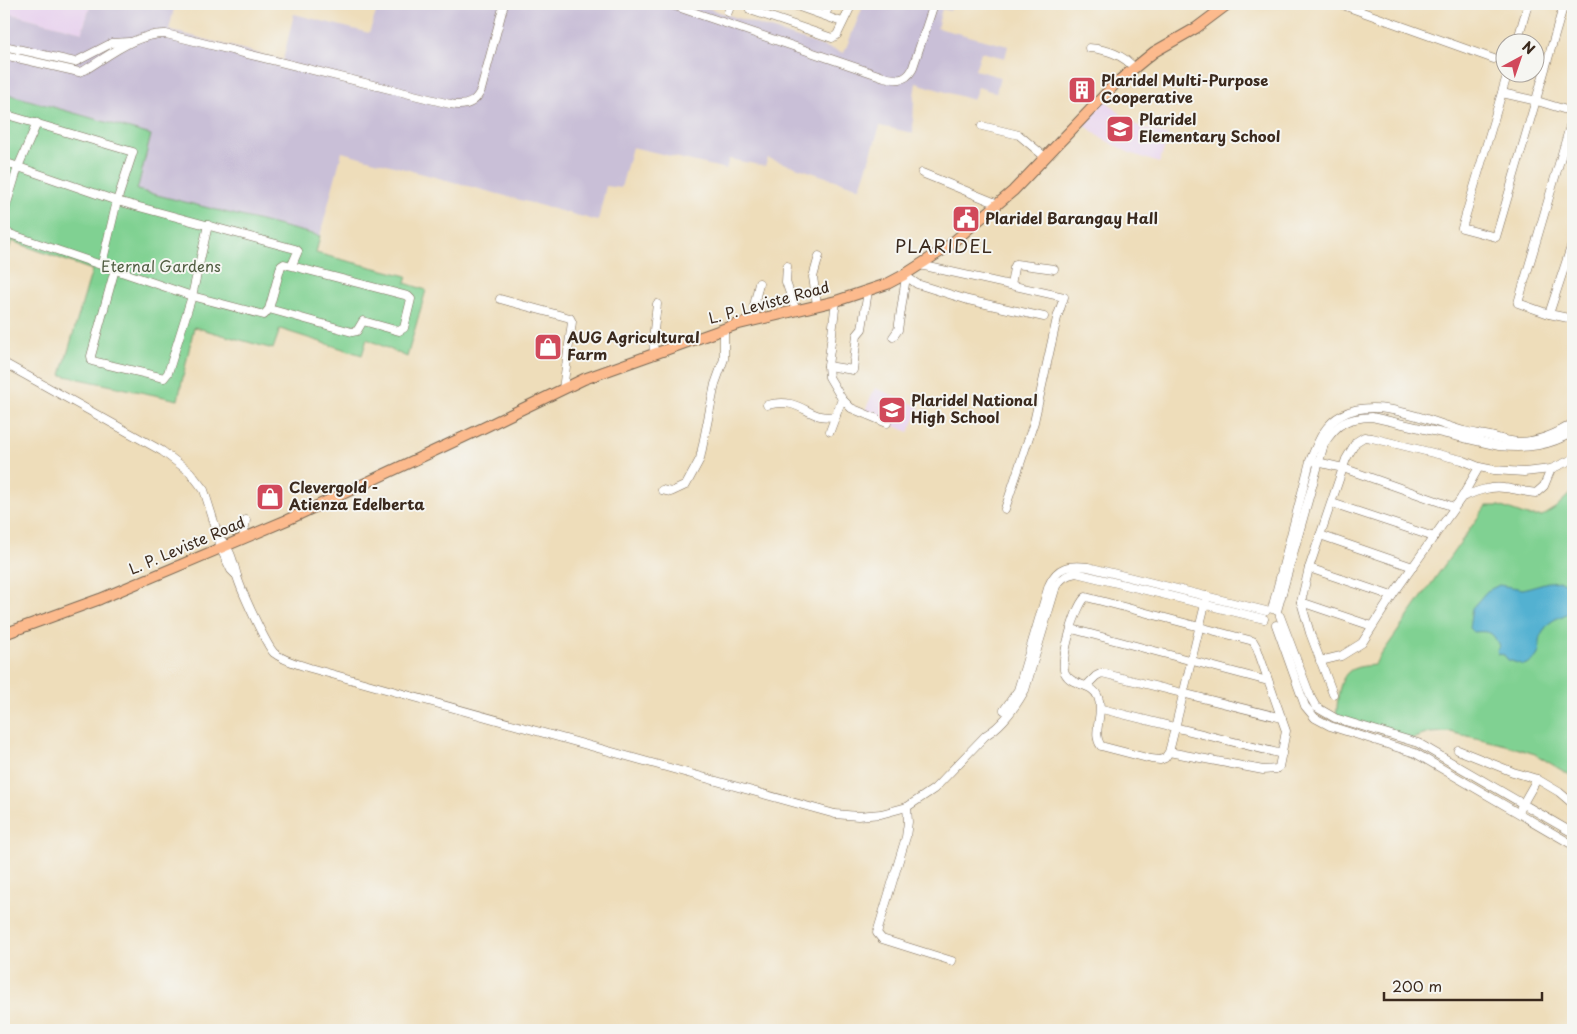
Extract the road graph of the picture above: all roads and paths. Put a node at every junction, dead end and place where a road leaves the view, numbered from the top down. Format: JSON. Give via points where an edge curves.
{"nodes":[{"id":1,"x":504,"y":4,"type":"edge"},
{"id":2,"x":669,"y":4,"type":"edge"},
{"id":3,"x":731,"y":4,"type":"edge"},
{"id":4,"x":749,"y":4,"type":"edge"},
{"id":5,"x":791,"y":4,"type":"edge"},
{"id":6,"x":830,"y":4,"type":"edge"},
{"id":7,"x":852,"y":4,"type":"edge"},
{"id":8,"x":934,"y":4,"type":"edge"},
{"id":9,"x":1228,"y":4,"type":"edge"},
{"id":10,"x":1340,"y":4,"type":"edge"},
{"id":11,"x":1528,"y":4,"type":"edge"},
{"id":12,"x":1564,"y":4,"type":"edge"},
{"id":13,"x":728,"y":12,"type":"dead end"},
{"id":14,"x":825,"y":15,"type":"junction"},
{"id":15,"x":842,"y":22,"type":"junction"},
{"id":16,"x":1520,"y":32,"type":"edge"},
{"id":17,"x":132,"y":42,"type":"junction"},
{"id":18,"x":4,"y":46,"type":"edge"},
{"id":19,"x":1089,"y":48,"type":"dead end"},
{"id":20,"x":96,"y":51,"type":"junction"},
{"id":21,"x":4,"y":55,"type":"edge"},
{"id":22,"x":1494,"y":59,"type":"dead end"},
{"id":23,"x":101,"y":61,"type":"junction"},
{"id":24,"x":1134,"y":68,"type":"junction"},
{"id":25,"x":1505,"y":82,"type":"edge"},
{"id":26,"x":1502,"y":93,"type":"junction"},
{"id":27,"x":1537,"y":101,"type":"junction"},
{"id":28,"x":4,"y":114,"type":"edge"},
{"id":29,"x":1573,"y":114,"type":"edge"},
{"id":30,"x":37,"y":123,"type":"junction"},
{"id":31,"x":982,"y":126,"type":"dead end"},
{"id":32,"x":1045,"y":157,"type":"junction"},
{"id":33,"x":4,"y":162,"type":"edge"},
{"id":34,"x":18,"y":167,"type":"junction"},
{"id":35,"x":922,"y":173,"type":"dead end"},
{"id":36,"x":118,"y":201,"type":"junction"},
{"id":37,"x":998,"y":204,"type":"junction"},
{"id":38,"x":4,"y":213,"type":"edge"},
{"id":39,"x":208,"y":225,"type":"junction"},
{"id":40,"x":4,"y":232,"type":"edge"},
{"id":41,"x":1573,"y":241,"type":"edge"},
{"id":42,"x":819,"y":256,"type":"dead end"},
{"id":43,"x":102,"y":264,"type":"junction"},
{"id":44,"x":292,"y":265,"type":"junction"},
{"id":45,"x":920,"y":265,"type":"junction"},
{"id":46,"x":787,"y":266,"type":"dead end"},
{"id":47,"x":115,"y":269,"type":"junction"},
{"id":48,"x":1054,"y":269,"type":"dead end"},
{"id":49,"x":905,"y":276,"type":"junction"},
{"id":50,"x":759,"y":283,"type":"dead end"},
{"id":51,"x":1011,"y":285,"type":"junction"},
{"id":52,"x":868,"y":290,"type":"junction"},
{"id":53,"x":192,"y":296,"type":"junction"},
{"id":54,"x":500,"y":299,"type":"dead end"},
{"id":55,"x":836,"y":301,"type":"junction"},
{"id":56,"x":657,"y":304,"type":"dead end"},
{"id":57,"x":817,"y":305,"type":"junction"},
{"id":58,"x":270,"y":309,"type":"junction"},
{"id":59,"x":796,"y":311,"type":"junction"},
{"id":60,"x":1550,"y":314,"type":"junction"},
{"id":61,"x":1044,"y":316,"type":"dead end"},
{"id":62,"x":1573,"y":319,"type":"edge"},
{"id":63,"x":756,"y":320,"type":"junction"},
{"id":64,"x":724,"y":329,"type":"junction"},
{"id":65,"x":893,"y":337,"type":"dead end"},
{"id":66,"x":654,"y":353,"type":"junction"},
{"id":67,"x":4,"y":362,"type":"edge"},
{"id":68,"x":828,"y":366,"type":"junction"},
{"id":69,"x":563,"y":389,"type":"junction"},
{"id":70,"x":842,"y":399,"type":"junction"},
{"id":71,"x":767,"y":405,"type":"dead end"},
{"id":72,"x":836,"y":416,"type":"junction"},
{"id":73,"x":1573,"y":423,"type":"edge"},
{"id":74,"x":887,"y":424,"type":"dead end"},
{"id":75,"x":830,"y":430,"type":"dead end"},
{"id":76,"x":1573,"y":432,"type":"edge"},
{"id":77,"x":1573,"y":459,"type":"edge"},
{"id":78,"x":1314,"y":461,"type":"junction"},
{"id":79,"x":1479,"y":467,"type":"junction"},
{"id":80,"x":1343,"y":468,"type":"junction"},
{"id":81,"x":1551,"y":469,"type":"junction"},
{"id":82,"x":662,"y":490,"type":"dead end"},
{"id":83,"x":1462,"y":497,"type":"junction"},
{"id":84,"x":1332,"y":503,"type":"junction"},
{"id":85,"x":1454,"y":506,"type":"junction"},
{"id":86,"x":1005,"y":508,"type":"dead end"},
{"id":87,"x":246,"y":520,"type":"dead end"},
{"id":88,"x":1320,"y":535,"type":"junction"},
{"id":89,"x":1434,"y":537,"type":"junction"},
{"id":90,"x":243,"y":538,"type":"junction"},
{"id":91,"x":222,"y":544,"type":"junction"},
{"id":92,"x":1413,"y":567,"type":"junction"},
{"id":93,"x":1309,"y":568,"type":"junction"},
{"id":94,"x":1207,"y":596,"type":"junction"},
{"id":95,"x":1392,"y":596,"type":"junction"},
{"id":96,"x":1302,"y":602,"type":"junction"},
{"id":97,"x":1205,"y":605,"type":"junction"},
{"id":98,"x":1272,"y":613,"type":"junction"},
{"id":99,"x":1276,"y":625,"type":"junction"},
{"id":100,"x":1372,"y":626,"type":"junction"},
{"id":101,"x":1200,"y":627,"type":"junction"},
{"id":102,"x":1072,"y":629,"type":"junction"},
{"id":103,"x":4,"y":634,"type":"edge"},
{"id":104,"x":1191,"y":661,"type":"junction"},
{"id":105,"x":1320,"y":661,"type":"junction"},
{"id":106,"x":1268,"y":681,"type":"junction"},
{"id":107,"x":1086,"y":686,"type":"junction"},
{"id":108,"x":1183,"y":694,"type":"junction"},
{"id":109,"x":1332,"y":694,"type":"dead end"},
{"id":110,"x":1102,"y":709,"type":"junction"},
{"id":111,"x":1282,"y":718,"type":"junction"},
{"id":112,"x":1176,"y":728,"type":"junction"},
{"id":113,"x":986,"y":735,"type":"junction"},
{"id":114,"x":1458,"y":750,"type":"dead end"},
{"id":115,"x":1169,"y":752,"type":"junction"},
{"id":116,"x":1282,"y":754,"type":"junction"},
{"id":117,"x":1537,"y":779,"type":"junction"},
{"id":118,"x":1522,"y":804,"type":"junction"},
{"id":119,"x":1573,"y":804,"type":"edge"},
{"id":120,"x":907,"y":807,"type":"junction"},
{"id":121,"x":1518,"y":813,"type":"junction"},
{"id":122,"x":1573,"y":832,"type":"edge"},
{"id":123,"x":1573,"y":845,"type":"edge"},
{"id":124,"x":952,"y":962,"type":"dead end"}],
"edges":[{"from":1,"to":17,"type":"street","via":[[481,90],[474,100],[464,105],[166,34]]},
{"from":2,"to":8,"type":"street","via":[[898,80],[906,78],[912,70]]},
{"from":3,"to":13,"type":"street"},
{"from":4,"to":15,"type":"street","via":[[750,10],[832,38],[837,35]]},
{"from":5,"to":14,"type":"street"},
{"from":6,"to":14,"type":"street"},
{"from":7,"to":15,"type":"street"},
{"from":9,"to":24,"type":"main road","name":"L. P. Leviste Road"},
{"from":10,"to":22,"type":"street"},
{"from":11,"to":16,"type":"street"},
{"from":12,"to":27,"type":"street"},
{"from":14,"to":15,"type":"street"},
{"from":17,"to":20,"type":"street","via":[[112,43]]},
{"from":17,"to":23,"type":"street"},
{"from":18,"to":20,"type":"street","via":[[75,62]]},
{"from":19,"to":24,"type":"street","via":[[1121,57]]},
{"from":20,"to":23,"type":"street"},
{"from":21,"to":23,"type":"street","via":[[79,72]]},
{"from":24,"to":32,"type":"main road","name":"L. P. Leviste Road"},
{"from":25,"to":26,"type":"street"},
{"from":26,"to":27,"type":"street"},
{"from":26,"to":27,"type":"street","via":[[1462,228],[1496,238]]},
{"from":27,"to":29,"type":"street"},
{"from":28,"to":30,"type":"street"},
{"from":29,"to":60,"type":"street","via":[[1518,303]]},
{"from":30,"to":34,"type":"street"},
{"from":30,"to":36,"type":"street","via":[[131,150],[133,154]]},
{"from":31,"to":32,"type":"street","via":[[1019,135]]},
{"from":32,"to":37,"type":"main road","name":"L. P. Leviste Road"},
{"from":33,"to":34,"type":"street"},
{"from":34,"to":36,"type":"street"},
{"from":34,"to":38,"type":"street"},
{"from":35,"to":37,"type":"street"},
{"from":36,"to":39,"type":"street"},
{"from":36,"to":43,"type":"street"},
{"from":37,"to":45,"type":"main road","name":"L. P. Leviste Road","via":[[946,248]]},
{"from":39,"to":44,"type":"street","via":[[295,248],[298,251]]},
{"from":39,"to":53,"type":"street"},
{"from":40,"to":43,"type":"street"},
{"from":41,"to":60,"type":"street"},
{"from":42,"to":57,"type":"street","via":[[813,277]]},
{"from":43,"to":47,"type":"street"},
{"from":44,"to":58,"type":"street","via":[[281,266]]},
{"from":44,"to":58,"type":"street","via":[[408,296],[411,299],[404,328],[399,331],[363,321],[357,331],[352,332]]},
{"from":45,"to":49,"type":"main road","name":"L. P. Leviste Road"},
{"from":45,"to":51,"type":"street"},
{"from":46,"to":59,"type":"street","via":[[786,282]]},
{"from":47,"to":53,"type":"street"},
{"from":47,"to":53,"type":"street","via":[[92,361],[164,378]]},
{"from":48,"to":51,"type":"street","via":[[1016,264]]},
{"from":49,"to":52,"type":"main road","name":"L. P. Leviste Road"},
{"from":49,"to":61,"type":"street","via":[[917,284],[968,300]]},
{"from":49,"to":65,"type":"street","via":[[898,330]]},
{"from":50,"to":63,"type":"street","via":[[754,306]]},
{"from":51,"to":86,"type":"street","via":[[1064,297],[1034,422]]},
{"from":52,"to":55,"type":"main road","name":"L. P. Leviste Road"},
{"from":52,"to":68,"type":"street","via":[[862,328],[857,335],[853,370]]},
{"from":53,"to":58,"type":"street","via":[[264,315]]},
{"from":54,"to":69,"type":"street","via":[[570,318]]},
{"from":55,"to":57,"type":"main road","name":"L. P. Leviste Road"},
{"from":55,"to":68,"type":"street"},
{"from":56,"to":66,"type":"street"},
{"from":57,"to":59,"type":"main road","name":"L. P. Leviste Road"},
{"from":59,"to":63,"type":"main road","name":"L. P. Leviste Road"},
{"from":60,"to":62,"type":"street"},
{"from":63,"to":64,"type":"main road","name":"L. P. Leviste Road"},
{"from":64,"to":66,"type":"main road","name":"L. P. Leviste Road"},
{"from":64,"to":82,"type":"street","via":[[724,359],[715,384],[700,459],[686,485],[671,492]]},
{"from":66,"to":69,"type":"main road","name":"L. P. Leviste Road"},
{"from":67,"to":91,"type":"street","via":[[162,450],[190,472],[204,490]]},
{"from":68,"to":70,"type":"street","via":[[829,377]]},
{"from":69,"to":90,"type":"main road","name":"L. P. Leviste Road"},
{"from":70,"to":72,"type":"street"},
{"from":70,"to":74,"type":"street","via":[[851,408]]},
{"from":71,"to":72,"type":"street","via":[[780,402],[821,418]]},
{"from":72,"to":75,"type":"street"},
{"from":73,"to":78,"type":"street","via":[[1537,440],[1518,442],[1374,407],[1340,415],[1319,439]]},
{"from":76,"to":78,"type":"street","via":[[1540,446],[1514,448],[1372,417],[1357,417],[1332,430]]},
{"from":77,"to":81,"type":"street"},
{"from":78,"to":80,"type":"street"},
{"from":78,"to":98,"type":"street"},
{"from":79,"to":80,"type":"street","via":[[1364,437],[1356,442]]},
{"from":79,"to":81,"type":"street","via":[[1524,472]]},
{"from":79,"to":83,"type":"street"},
{"from":80,"to":84,"type":"street"},
{"from":80,"to":85,"type":"street"},
{"from":81,"to":83,"type":"street","via":[[1544,486],[1536,493],[1493,488]]},
{"from":83,"to":85,"type":"street"},
{"from":84,"to":88,"type":"street"},
{"from":84,"to":89,"type":"street"},
{"from":85,"to":89,"type":"street"},
{"from":87,"to":90,"type":"street"},
{"from":88,"to":92,"type":"street"},
{"from":88,"to":93,"type":"street"},
{"from":89,"to":92,"type":"street"},
{"from":90,"to":91,"type":"main road","name":"L. P. Leviste Road"},
{"from":91,"to":103,"type":"main road","name":"L. P. Leviste Road","via":[[100,599]]},
{"from":91,"to":120,"type":"street","via":[[231,570],[237,576],[269,647],[290,661],[835,814],[881,814]]},
{"from":92,"to":95,"type":"street"},
{"from":93,"to":95,"type":"street"},
{"from":93,"to":96,"type":"street"},
{"from":94,"to":97,"type":"street"},
{"from":94,"to":98,"type":"street"},
{"from":94,"to":113,"type":"street","via":[[1088,567],[1072,566],[1056,573],[1049,585],[1018,690]]},
{"from":95,"to":100,"type":"street"},
{"from":96,"to":100,"type":"street"},
{"from":96,"to":105,"type":"street"},
{"from":97,"to":98,"type":"street"},
{"from":97,"to":101,"type":"street"},
{"from":97,"to":113,"type":"street","via":[[1076,573],[1068,574],[1056,586],[1025,690],[993,731]]},
{"from":98,"to":99,"type":"street","via":[[1279,621]]},
{"from":98,"to":99,"type":"street","via":[[1266,623]]},
{"from":98,"to":118,"type":"street","via":[[1316,707],[1335,718],[1418,743]]},
{"from":99,"to":121,"type":"street","via":[[1305,706],[1315,718],[1330,726],[1415,753]]},
{"from":100,"to":105,"type":"street","via":[[1362,643],[1342,656]]},
{"from":101,"to":102,"type":"street","via":[[1086,597]]},
{"from":101,"to":104,"type":"street"},
{"from":101,"to":106,"type":"street","via":[[1253,641]]},
{"from":102,"to":104,"type":"street"},
{"from":102,"to":107,"type":"street","via":[[1063,669],[1068,678]]},
{"from":104,"to":106,"type":"street"},
{"from":104,"to":108,"type":"street"},
{"from":105,"to":109,"type":"street"},
{"from":106,"to":111,"type":"street"},
{"from":107,"to":108,"type":"street","via":[[1102,672]]},
{"from":107,"to":110,"type":"street","via":[[1094,690]]},
{"from":108,"to":111,"type":"street"},
{"from":108,"to":112,"type":"street"},
{"from":110,"to":112,"type":"street"},
{"from":110,"to":115,"type":"street","via":[[1097,736],[1101,746],[1160,760]]},
{"from":111,"to":116,"type":"street","via":[[1286,731]]},
{"from":112,"to":115,"type":"street"},
{"from":112,"to":116,"type":"street"},
{"from":113,"to":120,"type":"street","via":[[934,789]]},
{"from":114,"to":117,"type":"street"},
{"from":115,"to":116,"type":"street","via":[[1263,770],[1279,767]]},
{"from":117,"to":118,"type":"street"},
{"from":117,"to":119,"type":"street"},
{"from":118,"to":121,"type":"street"},
{"from":118,"to":122,"type":"street"},
{"from":120,"to":124,"type":"street","via":[[906,837],[878,937]]},
{"from":121,"to":123,"type":"street"}]}
